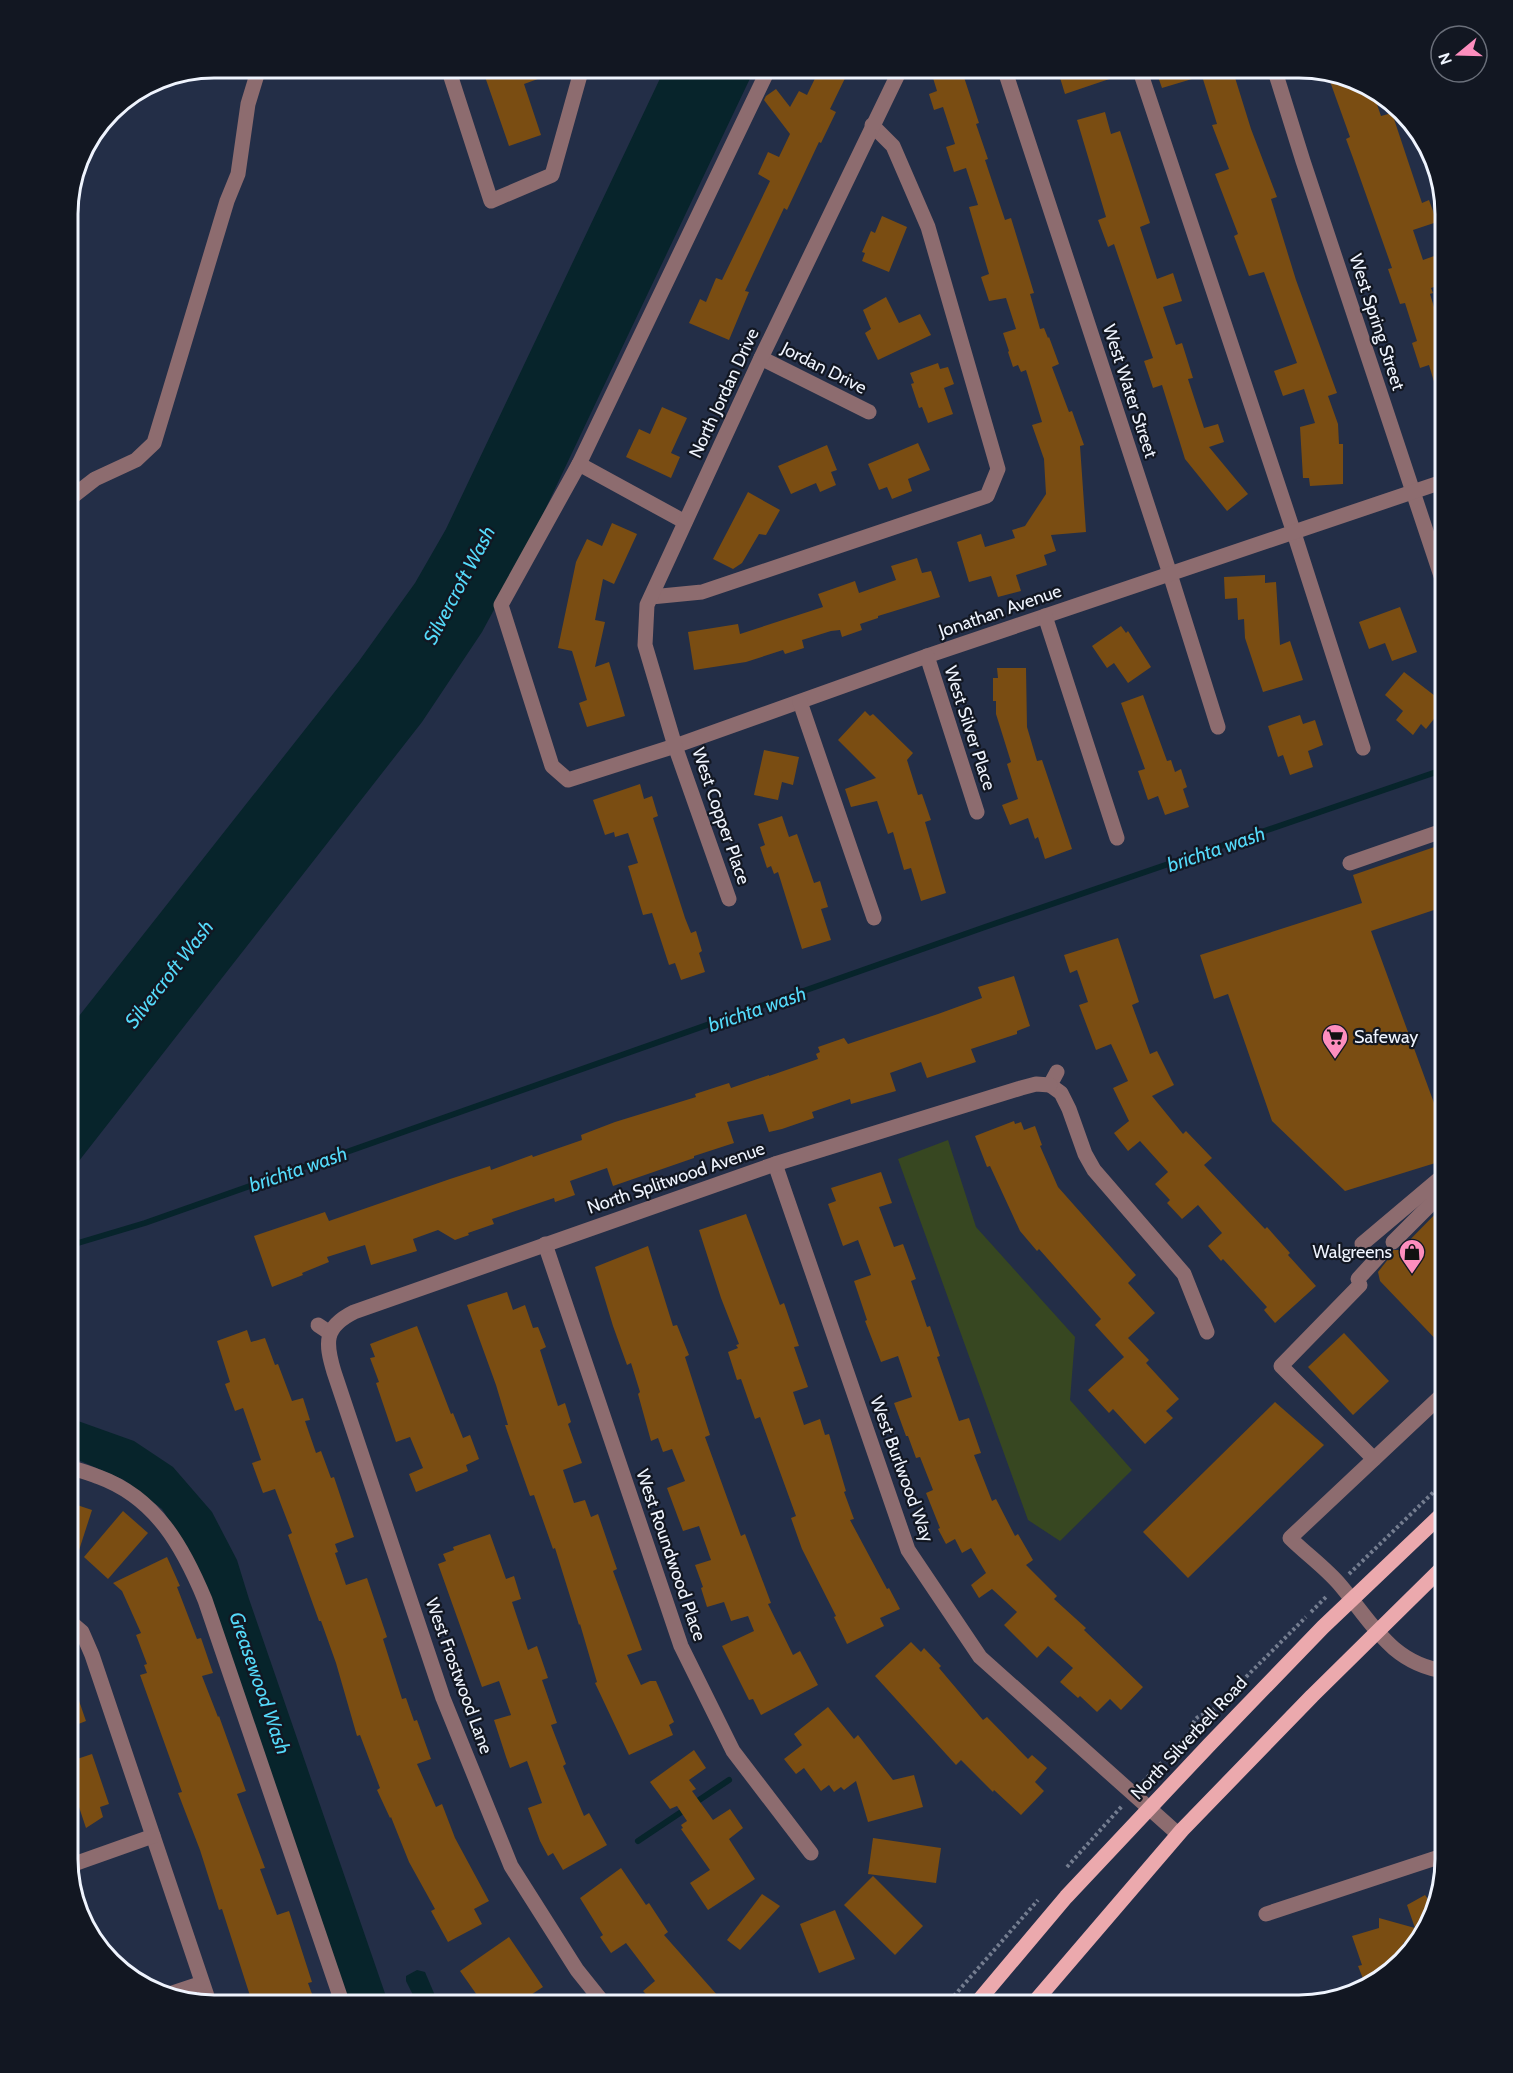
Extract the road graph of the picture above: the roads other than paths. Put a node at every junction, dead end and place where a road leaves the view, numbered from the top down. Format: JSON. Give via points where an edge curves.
{"nodes":[{"id":1,"x":255,"y":78,"type":"edge"},
{"id":2,"x":451,"y":78,"type":"edge"},
{"id":3,"x":579,"y":78,"type":"edge"},
{"id":4,"x":764,"y":78,"type":"edge"},
{"id":5,"x":896,"y":78,"type":"edge"},
{"id":6,"x":1007,"y":78,"type":"edge"},
{"id":7,"x":1142,"y":78,"type":"edge"},
{"id":8,"x":1277,"y":78,"type":"edge"},
{"id":9,"x":872,"y":125,"type":"junction"},
{"id":10,"x":761,"y":358,"type":"junction"},
{"id":11,"x":868,"y":412,"type":"dead end"},
{"id":12,"x":579,"y":464,"type":"junction"},
{"id":13,"x":1435,"y":485,"type":"edge"},
{"id":14,"x":78,"y":492,"type":"edge"},
{"id":15,"x":1413,"y":493,"type":"junction"},
{"id":16,"x":685,"y":522,"type":"junction"},
{"id":17,"x":1294,"y":533,"type":"junction"},
{"id":18,"x":1435,"y":556,"type":"edge"},
{"id":19,"x":1170,"y":574,"type":"junction"},
{"id":20,"x":651,"y":597,"type":"junction"},
{"id":21,"x":1045,"y":616,"type":"junction"},
{"id":22,"x":927,"y":656,"type":"junction"},
{"id":23,"x":800,"y":702,"type":"junction"},
{"id":24,"x":1218,"y":727,"type":"dead end"},
{"id":25,"x":675,"y":746,"type":"junction"},
{"id":26,"x":1363,"y":748,"type":"dead end"},
{"id":27,"x":977,"y":812,"type":"dead end"},
{"id":28,"x":1435,"y":834,"type":"edge"},
{"id":29,"x":1117,"y":837,"type":"dead end"},
{"id":30,"x":1350,"y":863,"type":"dead end"},
{"id":31,"x":729,"y":899,"type":"dead end"},
{"id":32,"x":874,"y":918,"type":"dead end"},
{"id":33,"x":775,"y":1164,"type":"junction"},
{"id":34,"x":1435,"y":1182,"type":"edge"},
{"id":35,"x":1435,"y":1200,"type":"edge"},
{"id":36,"x":1393,"y":1242,"type":"dead end"},
{"id":37,"x":545,"y":1244,"type":"junction"},
{"id":38,"x":1362,"y":1244,"type":"dead end"},
{"id":39,"x":1380,"y":1255,"type":"dead end"},
{"id":40,"x":326,"y":1331,"type":"joint"},
{"id":41,"x":1207,"y":1332,"type":"dead end"},
{"id":42,"x":1435,"y":1402,"type":"edge"},
{"id":43,"x":1374,"y":1459,"type":"junction"},
{"id":44,"x":78,"y":1469,"type":"edge"},
{"id":45,"x":1435,"y":1522,"type":"edge"},
{"id":46,"x":1435,"y":1576,"type":"edge"},
{"id":47,"x":1353,"y":1601,"type":"junction"},
{"id":48,"x":78,"y":1626,"type":"edge"},
{"id":49,"x":1377,"y":1632,"type":"junction"},
{"id":50,"x":1435,"y":1669,"type":"edge"},
{"id":51,"x":1149,"y":1809,"type":"junction"},
{"id":52,"x":1178,"y":1834,"type":"junction"},
{"id":53,"x":153,"y":1836,"type":"junction"},
{"id":54,"x":811,"y":1853,"type":"dead end"},
{"id":55,"x":1435,"y":1859,"type":"edge"},
{"id":56,"x":78,"y":1863,"type":"edge"},
{"id":57,"x":1266,"y":1914,"type":"dead end"},
{"id":58,"x":202,"y":1983,"type":"junction"},
{"id":59,"x":180,"y":1990,"type":"edge"},
{"id":60,"x":206,"y":1995,"type":"edge"},
{"id":61,"x":340,"y":1995,"type":"edge"},
{"id":62,"x":597,"y":1995,"type":"edge"},
{"id":63,"x":984,"y":1995,"type":"edge"},
{"id":64,"x":1041,"y":1995,"type":"edge"}],
"edges":[{"from":1,"to":14,"type":"street","via":[[238,174],[154,443],[136,460],[94,479]]},
{"from":2,"to":3,"type":"street","via":[[491,201],[552,175]]},
{"from":4,"to":12,"type":"street"},
{"from":5,"to":9,"type":"street","name":"North Jordan Drive"},
{"from":6,"to":19,"type":"street","name":"West Water Street"},
{"from":7,"to":17,"type":"street"},
{"from":8,"to":15,"type":"street","name":"West Spring Street"},
{"from":9,"to":10,"type":"street","name":"North Jordan Drive"},
{"from":9,"to":20,"type":"street","via":[[893,146],[928,227],[998,469],[987,496],[702,592]]},
{"from":10,"to":11,"type":"street","name":"Jordan Drive"},
{"from":10,"to":16,"type":"street","name":"North Jordan Drive"},
{"from":12,"to":16,"type":"street"},
{"from":12,"to":25,"type":"street","name":"Jonathan Avenue","via":[[501,605],[552,766],[568,780]]},
{"from":13,"to":15,"type":"street","name":"Jonathan Avenue"},
{"from":15,"to":17,"type":"street","name":"Jonathan Avenue"},
{"from":15,"to":18,"type":"street","name":"West Spring Street"},
{"from":16,"to":20,"type":"street","name":"North Jordan Drive"},
{"from":17,"to":19,"type":"street","name":"Jonathan Avenue"},
{"from":17,"to":26,"type":"street"},
{"from":19,"to":21,"type":"street","name":"Jonathan Avenue"},
{"from":19,"to":24,"type":"street","name":"West Water Street"},
{"from":20,"to":25,"type":"street","name":"North Jordan Drive","via":[[645,645]]},
{"from":21,"to":22,"type":"street","name":"Jonathan Avenue"},
{"from":21,"to":29,"type":"street"},
{"from":22,"to":23,"type":"street","name":"Jonathan Avenue"},
{"from":22,"to":27,"type":"street","name":"West Silver Place"},
{"from":23,"to":25,"type":"street","name":"Jonathan Avenue"},
{"from":23,"to":32,"type":"street"},
{"from":25,"to":31,"type":"street","name":"West Copper Place"},
{"from":28,"to":30,"type":"street"},
{"from":33,"to":37,"type":"street","name":"North Splitwood Avenue"},
{"from":33,"to":41,"type":"street","name":"North Splitwood Avenue","via":[[1053,1079],[1094,1170],[1184,1274]]},
{"from":33,"to":51,"type":"street","name":"West Burlwood Way","via":[[908,1550],[980,1657]]},
{"from":34,"to":38,"type":"street"},
{"from":35,"to":36,"type":"street"},
{"from":37,"to":40,"type":"street","name":"North Splitwood Avenue","via":[[354,1312]]},
{"from":37,"to":54,"type":"street","name":"West Roundwood Place","via":[[681,1646],[733,1751]]},
{"from":39,"to":43,"type":"street","via":[[1281,1366]]},
{"from":40,"to":62,"type":"street","name":"West Frostwood Lane","via":[[334,1372],[443,1698],[506,1856],[577,1970]]},
{"from":42,"to":43,"type":"street"},
{"from":43,"to":47,"type":"street","via":[[1290,1538]]},
{"from":44,"to":61,"type":"street","via":[[114,1482],[143,1502],[170,1531],[189,1562]]},
{"from":45,"to":47,"type":"main road","name":"North Silverbell Road"},
{"from":46,"to":49,"type":"main road"},
{"from":47,"to":49,"type":"street"},
{"from":47,"to":51,"type":"main road","name":"North Silverbell Road","via":[[1315,1635]]},
{"from":48,"to":53,"type":"street","via":[[92,1655]]},
{"from":49,"to":50,"type":"street","via":[[1407,1659]]},
{"from":49,"to":52,"type":"main road"},
{"from":51,"to":52,"type":"street","name":"West Burlwood Way"},
{"from":51,"to":63,"type":"main road","name":"North Silverbell Road"},
{"from":52,"to":64,"type":"main road"},
{"from":53,"to":56,"type":"street"},
{"from":53,"to":58,"type":"street"},
{"from":55,"to":57,"type":"street"},
{"from":58,"to":59,"type":"street"},
{"from":58,"to":60,"type":"street"}]}
